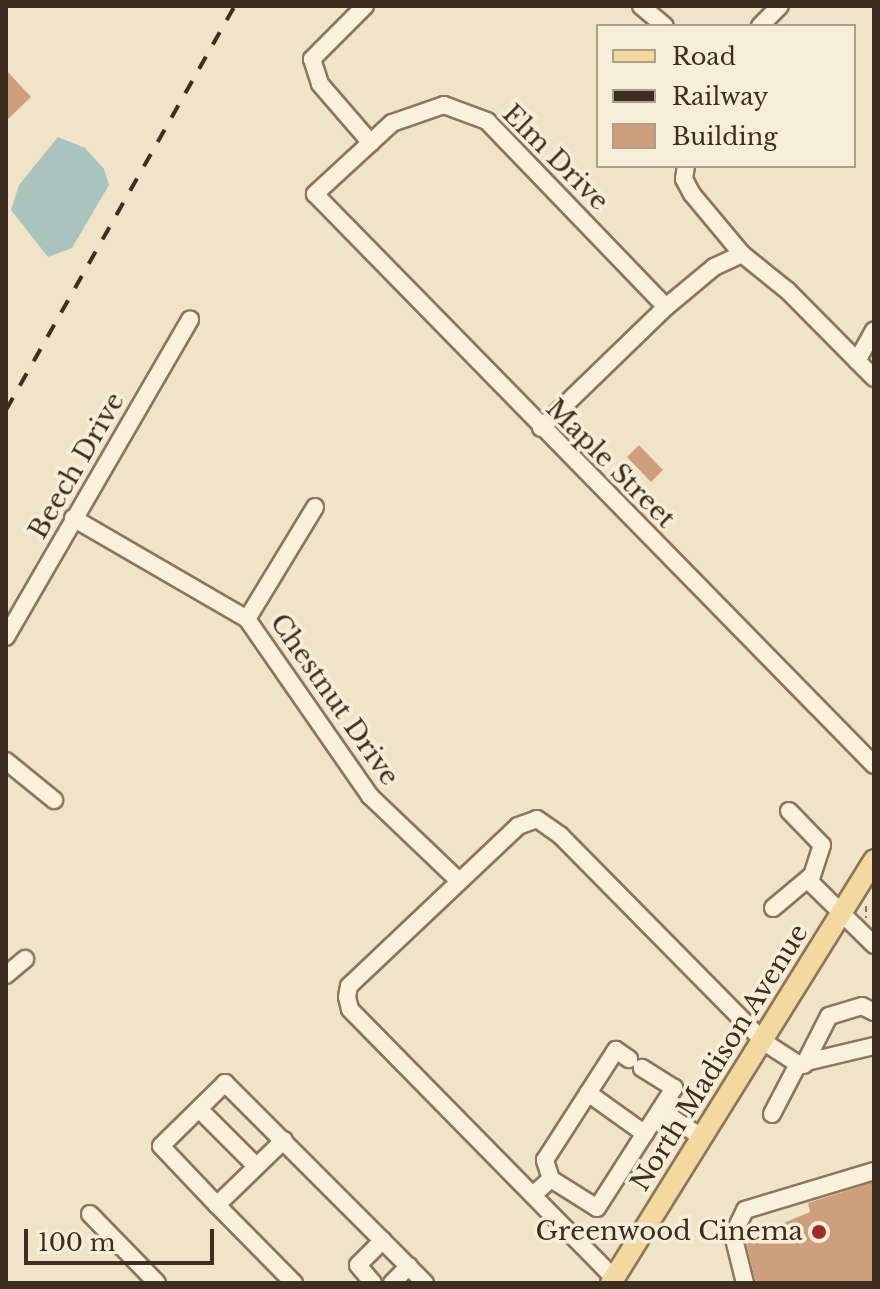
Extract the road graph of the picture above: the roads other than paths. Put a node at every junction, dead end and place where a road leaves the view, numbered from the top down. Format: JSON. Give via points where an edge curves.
{"nodes":[{"id":1,"x":365,"y":6,"type":"edge"},
{"id":2,"x":641,"y":6,"type":"edge"},
{"id":3,"x":780,"y":6,"type":"edge"},
{"id":4,"x":663,"y":24,"type":"edge"},
{"id":5,"x":762,"y":24,"type":"edge"},
{"id":6,"x":371,"y":143,"type":"junction"},
{"id":7,"x":686,"y":168,"type":"edge"},
{"id":8,"x":315,"y":194,"type":"joint"},
{"id":9,"x":742,"y":254,"type":"junction"},
{"id":10,"x":666,"y":307,"type":"junction"},
{"id":11,"x":190,"y":320,"type":"dead end"},
{"id":12,"x":874,"y":330,"type":"edge"},
{"id":13,"x":857,"y":361,"type":"junction"},
{"id":14,"x":874,"y":378,"type":"edge"},
{"id":15,"x":541,"y":428,"type":"junction"},
{"id":16,"x":315,"y":507,"type":"dead end"},
{"id":17,"x":73,"y":518,"type":"junction"},
{"id":18,"x":247,"y":619,"type":"junction"},
{"id":19,"x":6,"y":637,"type":"edge"},
{"id":20,"x":6,"y":761,"type":"edge"},
{"id":21,"x":874,"y":765,"type":"edge"},
{"id":22,"x":54,"y":800,"type":"dead end"},
{"id":23,"x":789,"y":811,"type":"dead end"},
{"id":24,"x":874,"y":860,"type":"edge"},
{"id":25,"x":810,"y":877,"type":"junction"},
{"id":26,"x":458,"y":880,"type":"junction"},
{"id":27,"x":773,"y":908,"type":"dead end"},
{"id":28,"x":840,"y":911,"type":"junction"},
{"id":29,"x":874,"y":945,"type":"edge"},
{"id":30,"x":25,"y":959,"type":"dead end"},
{"id":31,"x":6,"y":975,"type":"edge"},
{"id":32,"x":874,"y":1012,"type":"edge"},
{"id":33,"x":764,"y":1042,"type":"junction"},
{"id":34,"x":874,"y":1046,"type":"edge"},
{"id":35,"x":801,"y":1064,"type":"junction"},
{"id":36,"x":588,"y":1093,"type":"junction"},
{"id":37,"x":199,"y":1109,"type":"junction"},
{"id":38,"x":660,"y":1110,"type":"junction"},
{"id":39,"x":772,"y":1114,"type":"dead end"},
{"id":40,"x":645,"y":1134,"type":"junction"},
{"id":41,"x":703,"y":1138,"type":"junction"},
{"id":42,"x":284,"y":1140,"type":"junction"},
{"id":43,"x":256,"y":1166,"type":"junction"},
{"id":44,"x":874,"y":1171,"type":"edge"},
{"id":45,"x":551,"y":1179,"type":"junction"},
{"id":46,"x":533,"y":1195,"type":"junction"},
{"id":47,"x":217,"y":1205,"type":"junction"},
{"id":48,"x":90,"y":1214,"type":"dead end"},
{"id":49,"x":383,"y":1240,"type":"junction"},
{"id":50,"x":409,"y":1266,"type":"junction"},
{"id":51,"x":612,"y":1280,"type":"edge"},
{"id":52,"x":157,"y":1283,"type":"edge"},
{"id":53,"x":294,"y":1283,"type":"edge"},
{"id":54,"x":373,"y":1283,"type":"edge"},
{"id":55,"x":392,"y":1283,"type":"edge"},
{"id":56,"x":425,"y":1283,"type":"edge"},
{"id":57,"x":745,"y":1283,"type":"edge"}],
"edges":[{"from":1,"to":6,"type":"street","via":[[312,59],[320,84]]},
{"from":2,"to":4,"type":"street"},
{"from":3,"to":5,"type":"street"},
{"from":6,"to":8,"type":"street","name":"Elm Drive"},
{"from":6,"to":10,"type":"street","name":"Elm Drive","via":[[392,123],[444,105],[487,121]]},
{"from":7,"to":9,"type":"street","via":[[684,179],[692,194]]},
{"from":8,"to":15,"type":"street","name":"Maple Street"},
{"from":9,"to":10,"type":"street","via":[[714,267]]},
{"from":9,"to":13,"type":"street","via":[[788,291]]},
{"from":10,"to":15,"type":"street"},
{"from":11,"to":17,"type":"street","name":"Beech Drive"},
{"from":12,"to":13,"type":"street"},
{"from":13,"to":14,"type":"street"},
{"from":15,"to":21,"type":"street","name":"Maple Street"},
{"from":16,"to":18,"type":"street"},
{"from":17,"to":18,"type":"street","name":"Chestnut Drive"},
{"from":17,"to":19,"type":"street","name":"Beech Drive"},
{"from":18,"to":26,"type":"street","name":"Chestnut Drive","via":[[370,796]]},
{"from":20,"to":22,"type":"street"},
{"from":23,"to":25,"type":"street","via":[[822,845]]},
{"from":24,"to":28,"type":"main road","name":"North Madison Avenue"},
{"from":25,"to":27,"type":"street"},
{"from":25,"to":28,"type":"street"},
{"from":26,"to":33,"type":"street","via":[[518,826],[537,819],[561,836]]},
{"from":26,"to":46,"type":"street","via":[[349,986],[347,997],[350,1009]]},
{"from":28,"to":29,"type":"street"},
{"from":28,"to":33,"type":"main road","name":"North Madison Avenue"},
{"from":30,"to":31,"type":"street"},
{"from":32,"to":35,"type":"street","via":[[862,1006],[829,1016]]},
{"from":33,"to":35,"type":"street"},
{"from":33,"to":41,"type":"main road","name":"North Madison Avenue"},
{"from":34,"to":35,"type":"street"},
{"from":35,"to":39,"type":"street"},
{"from":36,"to":38,"type":"street","via":[[616,1050],[674,1088]]},
{"from":36,"to":40,"type":"street"},
{"from":36,"to":45,"type":"street","via":[[545,1160]]},
{"from":37,"to":42,"type":"street","via":[[225,1083]]},
{"from":37,"to":43,"type":"street"},
{"from":37,"to":47,"type":"street","via":[[161,1146]]},
{"from":38,"to":40,"type":"street"},
{"from":38,"to":41,"type":"street"},
{"from":40,"to":45,"type":"street","via":[[597,1208]]},
{"from":41,"to":51,"type":"main road","name":"North Madison Avenue"},
{"from":42,"to":43,"type":"street"},
{"from":42,"to":49,"type":"street"},
{"from":43,"to":47,"type":"street"},
{"from":44,"to":57,"type":"street","via":[[745,1210],[733,1235]]},
{"from":45,"to":46,"type":"street"},
{"from":46,"to":51,"type":"street"},
{"from":47,"to":53,"type":"street"},
{"from":48,"to":52,"type":"street"},
{"from":49,"to":50,"type":"street"},
{"from":49,"to":54,"type":"street","via":[[358,1265]]},
{"from":50,"to":55,"type":"street"},
{"from":50,"to":56,"type":"street"}]}
